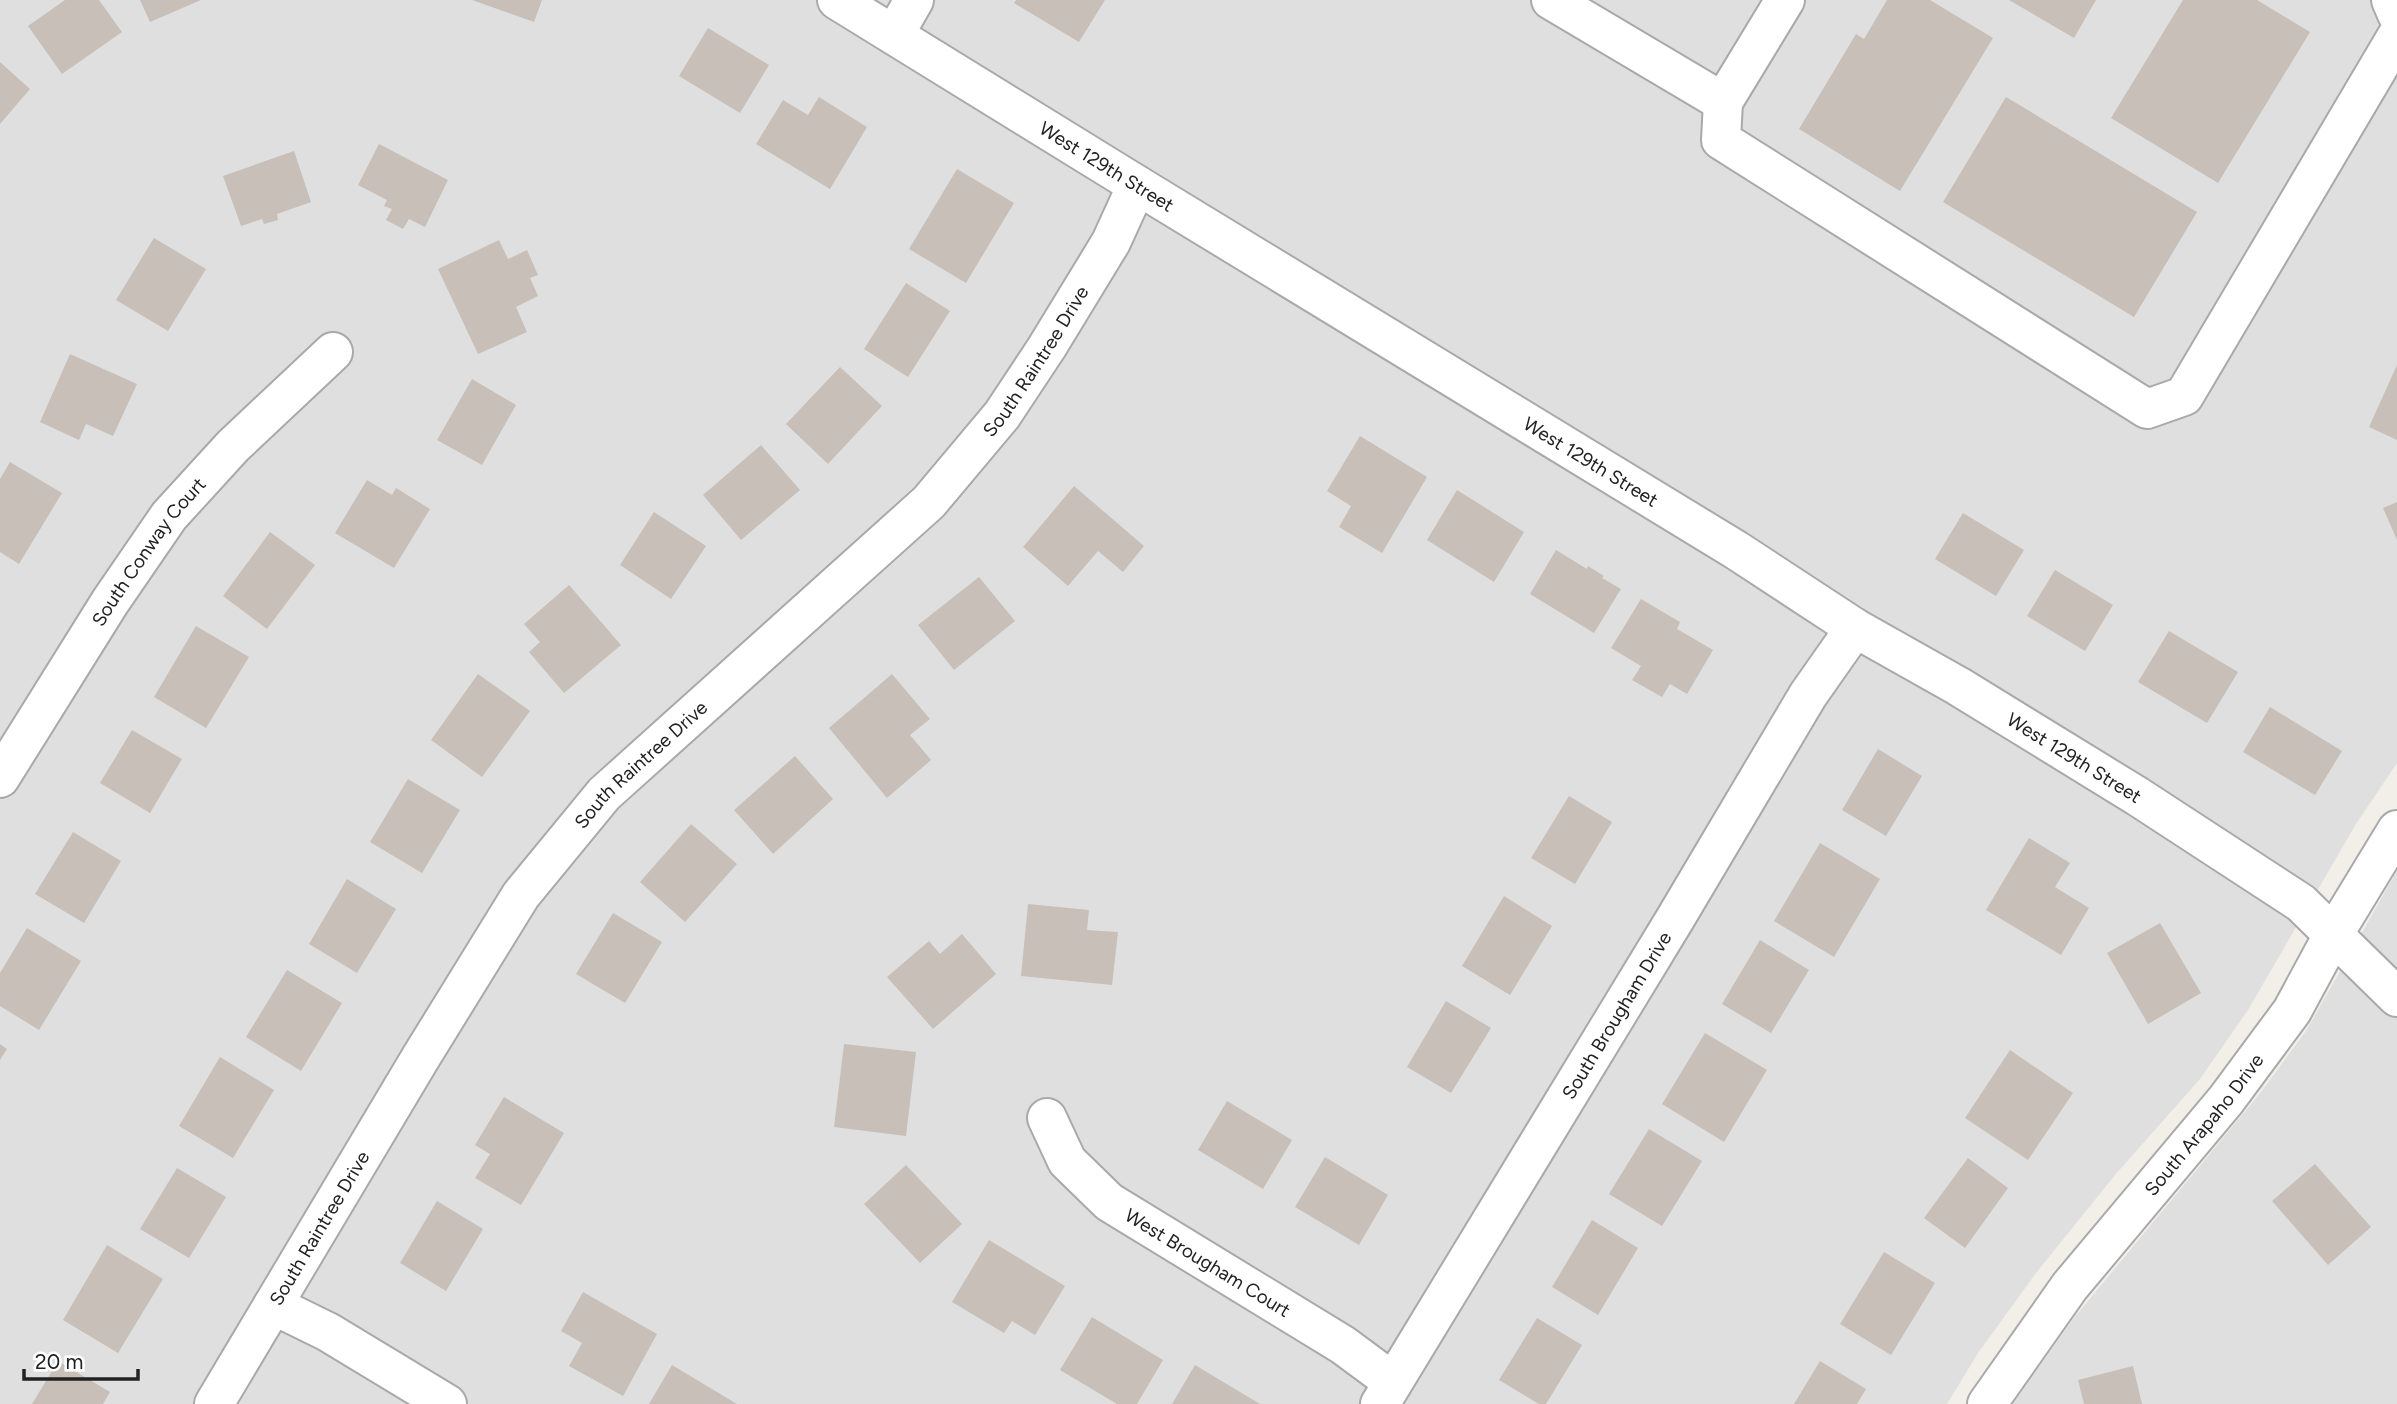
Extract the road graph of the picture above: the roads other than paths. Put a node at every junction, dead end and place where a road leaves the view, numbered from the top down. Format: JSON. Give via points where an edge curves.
{"nodes":[{"id":1,"x":837,"y":0,"type":"edge"},
{"id":2,"x":914,"y":0,"type":"edge"},
{"id":3,"x":1551,"y":0,"type":"edge"},
{"id":4,"x":1784,"y":0,"type":"edge"},
{"id":5,"x":2391,"y":0,"type":"edge"},
{"id":6,"x":2397,"y":14,"type":"edge"},
{"id":7,"x":894,"y":34,"type":"junction"},
{"id":8,"x":2397,"y":36,"type":"edge"},
{"id":9,"x":1723,"y":102,"type":"junction"},
{"id":10,"x":1137,"y":186,"type":"junction"},
{"id":11,"x":332,"y":352,"type":"dead end"},
{"id":12,"x":1855,"y":628,"type":"junction"},
{"id":13,"x":0,"y":778,"type":"edge"},
{"id":14,"x":2397,"y":830,"type":"edge"},
{"id":15,"x":2333,"y":935,"type":"junction"},
{"id":16,"x":2397,"y":997,"type":"edge"},
{"id":17,"x":1047,"y":1118,"type":"dead end"},
{"id":18,"x":273,"y":1306,"type":"junction"},
{"id":19,"x":1387,"y":1393,"type":"edge"},
{"id":20,"x":214,"y":1404,"type":"edge"},
{"id":21,"x":447,"y":1404,"type":"edge"},
{"id":22,"x":1987,"y":1404,"type":"edge"}],
"edges":[{"from":1,"to":7,"type":"street","name":"West 129th Street"},
{"from":2,"to":7,"type":"street"},
{"from":3,"to":9,"type":"street"},
{"from":4,"to":9,"type":"street"},
{"from":5,"to":6,"type":"street"},
{"from":7,"to":10,"type":"street","name":"West 129th Street"},
{"from":8,"to":9,"type":"street","via":[[2184,396],[2147,409],[1721,140]]},
{"from":10,"to":12,"type":"street","name":"West 129th Street","via":[[1736,550]]},
{"from":10,"to":18,"type":"street","name":"South Raintree Drive","via":[[1111,242],[1047,347],[1002,415],[929,502],[604,794],[521,895]]},
{"from":11,"to":13,"type":"street","name":"South Conway Court","via":[[233,446],[169,516],[110,601]]},
{"from":12,"to":15,"type":"street","name":"West 129th Street","via":[[2137,796],[2301,903]]},
{"from":12,"to":19,"type":"street","name":"South Brougham Drive","via":[[1808,695]]},
{"from":14,"to":15,"type":"street","name":"South Arapaho Drive"},
{"from":15,"to":16,"type":"street","name":"West 129th Street"},
{"from":15,"to":22,"type":"street","name":"South Arapaho Drive","via":[[2292,1011],[2226,1100],[2070,1286]]},
{"from":17,"to":19,"type":"street","name":"West Brougham Court","via":[[1067,1161],[1109,1202],[1343,1345]]},
{"from":18,"to":20,"type":"street","name":"South Raintree Drive"},
{"from":18,"to":21,"type":"street","via":[[328,1332]]}]}
